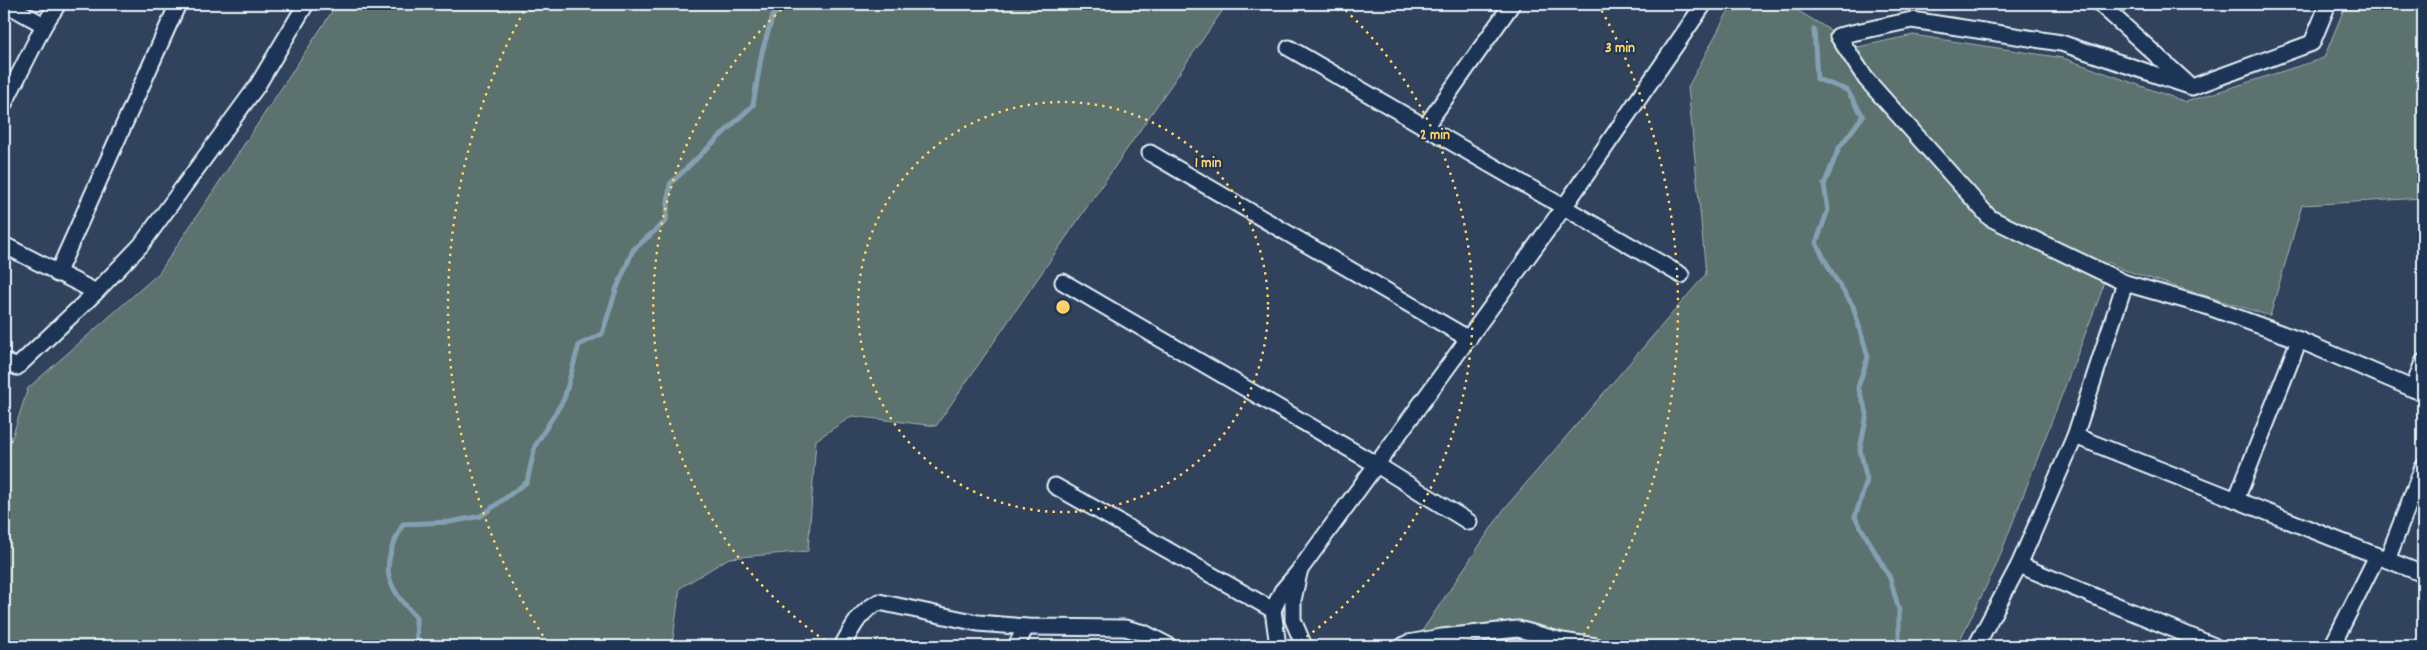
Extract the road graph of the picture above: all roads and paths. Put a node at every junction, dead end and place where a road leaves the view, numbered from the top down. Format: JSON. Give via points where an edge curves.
{"nodes":[{"id":1,"x":6,"y":4,"type":"edge"},
{"id":2,"x":58,"y":4,"type":"edge"},
{"id":3,"x":178,"y":4,"type":"edge"},
{"id":4,"x":306,"y":4,"type":"edge"},
{"id":5,"x":1512,"y":4,"type":"edge"},
{"id":6,"x":1704,"y":4,"type":"edge"},
{"id":7,"x":2100,"y":4,"type":"edge"},
{"id":8,"x":2328,"y":4,"type":"edge"},
{"id":9,"x":44,"y":25,"type":"junction"},
{"id":10,"x":1289,"y":48,"type":"dead end"},
{"id":11,"x":2192,"y":88,"type":"junction"},
{"id":12,"x":4,"y":104,"type":"edge"},
{"id":13,"x":1425,"y":127,"type":"junction"},
{"id":14,"x":1150,"y":153,"type":"dead end"},
{"id":15,"x":1564,"y":207,"type":"junction"},
{"id":16,"x":4,"y":245,"type":"edge"},
{"id":17,"x":57,"y":274,"type":"junction"},
{"id":18,"x":1681,"y":275,"type":"dead end"},
{"id":19,"x":1064,"y":282,"type":"dead end"},
{"id":20,"x":2125,"y":283,"type":"junction"},
{"id":21,"x":96,"y":292,"type":"junction"},
{"id":22,"x":1469,"y":339,"type":"junction"},
{"id":23,"x":2299,"y":340,"type":"junction"},
{"id":24,"x":4,"y":360,"type":"edge"},
{"id":25,"x":2423,"y":362,"type":"edge"},
{"id":26,"x":2418,"y":391,"type":"edge"},
{"id":27,"x":2075,"y":436,"type":"junction"},
{"id":28,"x":1377,"y":465,"type":"junction"},
{"id":29,"x":2423,"y":467,"type":"edge"},
{"id":30,"x":1054,"y":486,"type":"dead end"},
{"id":31,"x":2236,"y":500,"type":"junction"},
{"id":32,"x":1469,"y":522,"type":"dead end"},
{"id":33,"x":2382,"y":558,"type":"junction"},
{"id":34,"x":2019,"y":565,"type":"junction"},
{"id":35,"x":1300,"y":571,"type":"junction"},
{"id":36,"x":2423,"y":574,"type":"edge"},
{"id":37,"x":1272,"y":610,"type":"junction"},
{"id":38,"x":1026,"y":627,"type":"junction"},
{"id":39,"x":842,"y":646,"type":"edge"},
{"id":40,"x":1016,"y":646,"type":"edge"},
{"id":41,"x":1169,"y":646,"type":"edge"},
{"id":42,"x":1278,"y":646,"type":"edge"},
{"id":43,"x":1304,"y":646,"type":"edge"},
{"id":44,"x":1403,"y":646,"type":"edge"},
{"id":45,"x":1596,"y":646,"type":"edge"},
{"id":46,"x":1976,"y":646,"type":"edge"},
{"id":47,"x":2214,"y":646,"type":"edge"},
{"id":48,"x":2332,"y":646,"type":"edge"}],
"edges":[{"from":1,"to":9,"type":"street"},
{"from":2,"to":9,"type":"street"},
{"from":3,"to":17,"type":"street"},
{"from":4,"to":21,"type":"street","via":[[257,86],[141,245]]},
{"from":5,"to":13,"type":"street"},
{"from":6,"to":15,"type":"street"},
{"from":7,"to":11,"type":"street"},
{"from":8,"to":11,"type":"street","via":[[2312,43]]},
{"from":9,"to":12,"type":"street"},
{"from":10,"to":13,"type":"street"},
{"from":11,"to":20,"type":"street","via":[[2061,43],[1912,20],[1838,36],[1866,79],[1990,218]]},
{"from":13,"to":15,"type":"street"},
{"from":14,"to":22,"type":"street"},
{"from":15,"to":18,"type":"street"},
{"from":15,"to":22,"type":"street"},
{"from":16,"to":17,"type":"street"},
{"from":17,"to":21,"type":"street"},
{"from":19,"to":28,"type":"street"},
{"from":20,"to":23,"type":"street","via":[[2206,306]]},
{"from":20,"to":27,"type":"street"},
{"from":21,"to":24,"type":"street","via":[[17,367]]},
{"from":22,"to":28,"type":"street"},
{"from":23,"to":26,"type":"street"},
{"from":23,"to":31,"type":"street"},
{"from":25,"to":26,"type":"street"},
{"from":27,"to":31,"type":"street"},
{"from":27,"to":34,"type":"street"},
{"from":28,"to":32,"type":"street"},
{"from":28,"to":35,"type":"street"},
{"from":29,"to":33,"type":"street"},
{"from":30,"to":37,"type":"street"},
{"from":31,"to":33,"type":"street"},
{"from":33,"to":36,"type":"street"},
{"from":33,"to":48,"type":"street"},
{"from":34,"to":46,"type":"street"},
{"from":34,"to":47,"type":"street"},
{"from":35,"to":37,"type":"street","via":[[1282,591]]},
{"from":35,"to":43,"type":"street","via":[[1293,600],[1293,620]]},
{"from":37,"to":42,"type":"street"},
{"from":38,"to":39,"type":"street","via":[[978,623],[879,602],[858,617]]},
{"from":38,"to":40,"type":"street"},
{"from":38,"to":41,"type":"street","via":[[1125,628],[1144,633]]},
{"from":44,"to":45,"type":"street","via":[[1442,637],[1518,629]]}]}
